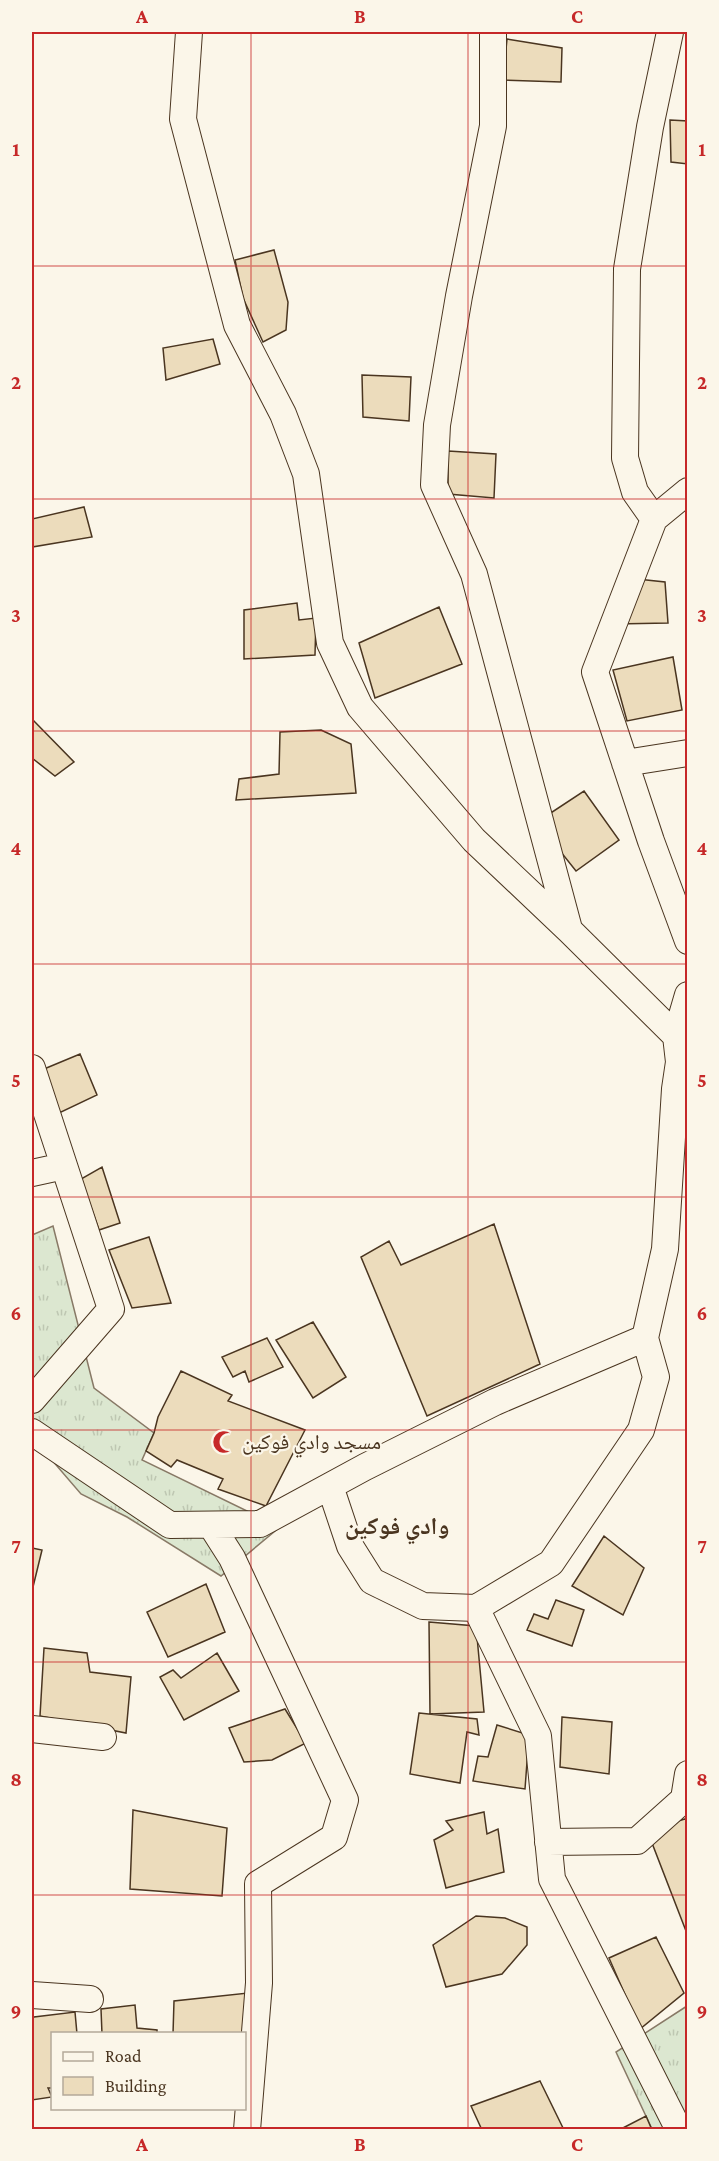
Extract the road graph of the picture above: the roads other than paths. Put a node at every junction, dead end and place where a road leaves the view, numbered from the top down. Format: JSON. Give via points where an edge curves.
{"nodes":[{"id":1,"x":189,"y":32,"type":"edge"},
{"id":2,"x":493,"y":32,"type":"edge"},
{"id":3,"x":670,"y":32,"type":"edge"},
{"id":4,"x":687,"y":491,"type":"edge"},
{"id":5,"x":654,"y":519,"type":"junction"},
{"id":6,"x":687,"y":753,"type":"edge"},
{"id":7,"x":625,"y":764,"type":"junction"},
{"id":8,"x":569,"y":930,"type":"junction"},
{"id":9,"x":687,"y":937,"type":"edge"},
{"id":10,"x":687,"y":995,"type":"edge"},
{"id":11,"x":676,"y":1036,"type":"junction"},
{"id":12,"x":32,"y":1068,"type":"edge"},
{"id":13,"x":64,"y":1166,"type":"junction"},
{"id":14,"x":32,"y":1173,"type":"edge"},
{"id":15,"x":645,"y":1338,"type":"junction"},
{"id":16,"x":32,"y":1400,"type":"edge"},
{"id":17,"x":32,"y":1432,"type":"edge"},
{"id":18,"x":330,"y":1486,"type":"junction"},
{"id":19,"x":211,"y":1525,"type":"junction"},
{"id":20,"x":476,"y":1608,"type":"junction"},
{"id":21,"x":32,"y":1729,"type":"edge"},
{"id":22,"x":103,"y":1737,"type":"dead end"},
{"id":23,"x":687,"y":1774,"type":"edge"},
{"id":24,"x":548,"y":1842,"type":"junction"},
{"id":25,"x":32,"y":1995,"type":"edge"},
{"id":26,"x":90,"y":1999,"type":"dead end"},
{"id":27,"x":247,"y":2130,"type":"edge"},
{"id":28,"x":680,"y":2130,"type":"edge"}],
"edges":[{"from":1,"to":8,"type":"street","via":[[183,119],[237,325],[284,414],[306,474],[330,643],[360,707],[474,840]]},
{"from":2,"to":8,"type":"street","via":[[493,126],[437,425],[434,485],[474,574]]},
{"from":3,"to":5,"type":"street","via":[[627,269],[625,458],[635,492]]},
{"from":4,"to":5,"type":"street"},
{"from":5,"to":7,"type":"street","via":[[595,672]]},
{"from":6,"to":7,"type":"street"},
{"from":7,"to":9,"type":"street"},
{"from":8,"to":11,"type":"street"},
{"from":10,"to":11,"type":"street"},
{"from":11,"to":15,"type":"street","via":[[679,1062],[665,1249]]},
{"from":12,"to":13,"type":"street"},
{"from":13,"to":14,"type":"street"},
{"from":13,"to":16,"type":"street","via":[[111,1310]]},
{"from":15,"to":18,"type":"street","via":[[495,1402]]},
{"from":15,"to":20,"type":"street","via":[[656,1377],[641,1430],[551,1563]]},
{"from":17,"to":19,"type":"street","via":[[170,1524]]},
{"from":18,"to":19,"type":"street","via":[[260,1524]]},
{"from":18,"to":20,"type":"street","via":[[350,1546],[372,1581],[423,1606]]},
{"from":19,"to":27,"type":"street","via":[[232,1558],[345,1800],[333,1837],[258,1884],[259,1983]]},
{"from":20,"to":24,"type":"street","via":[[538,1736]]},
{"from":21,"to":22,"type":"street"},
{"from":23,"to":24,"type":"street","via":[[684,1799],[637,1841]]},
{"from":24,"to":28,"type":"street","via":[[552,1879]]},
{"from":25,"to":26,"type":"street"}]}
